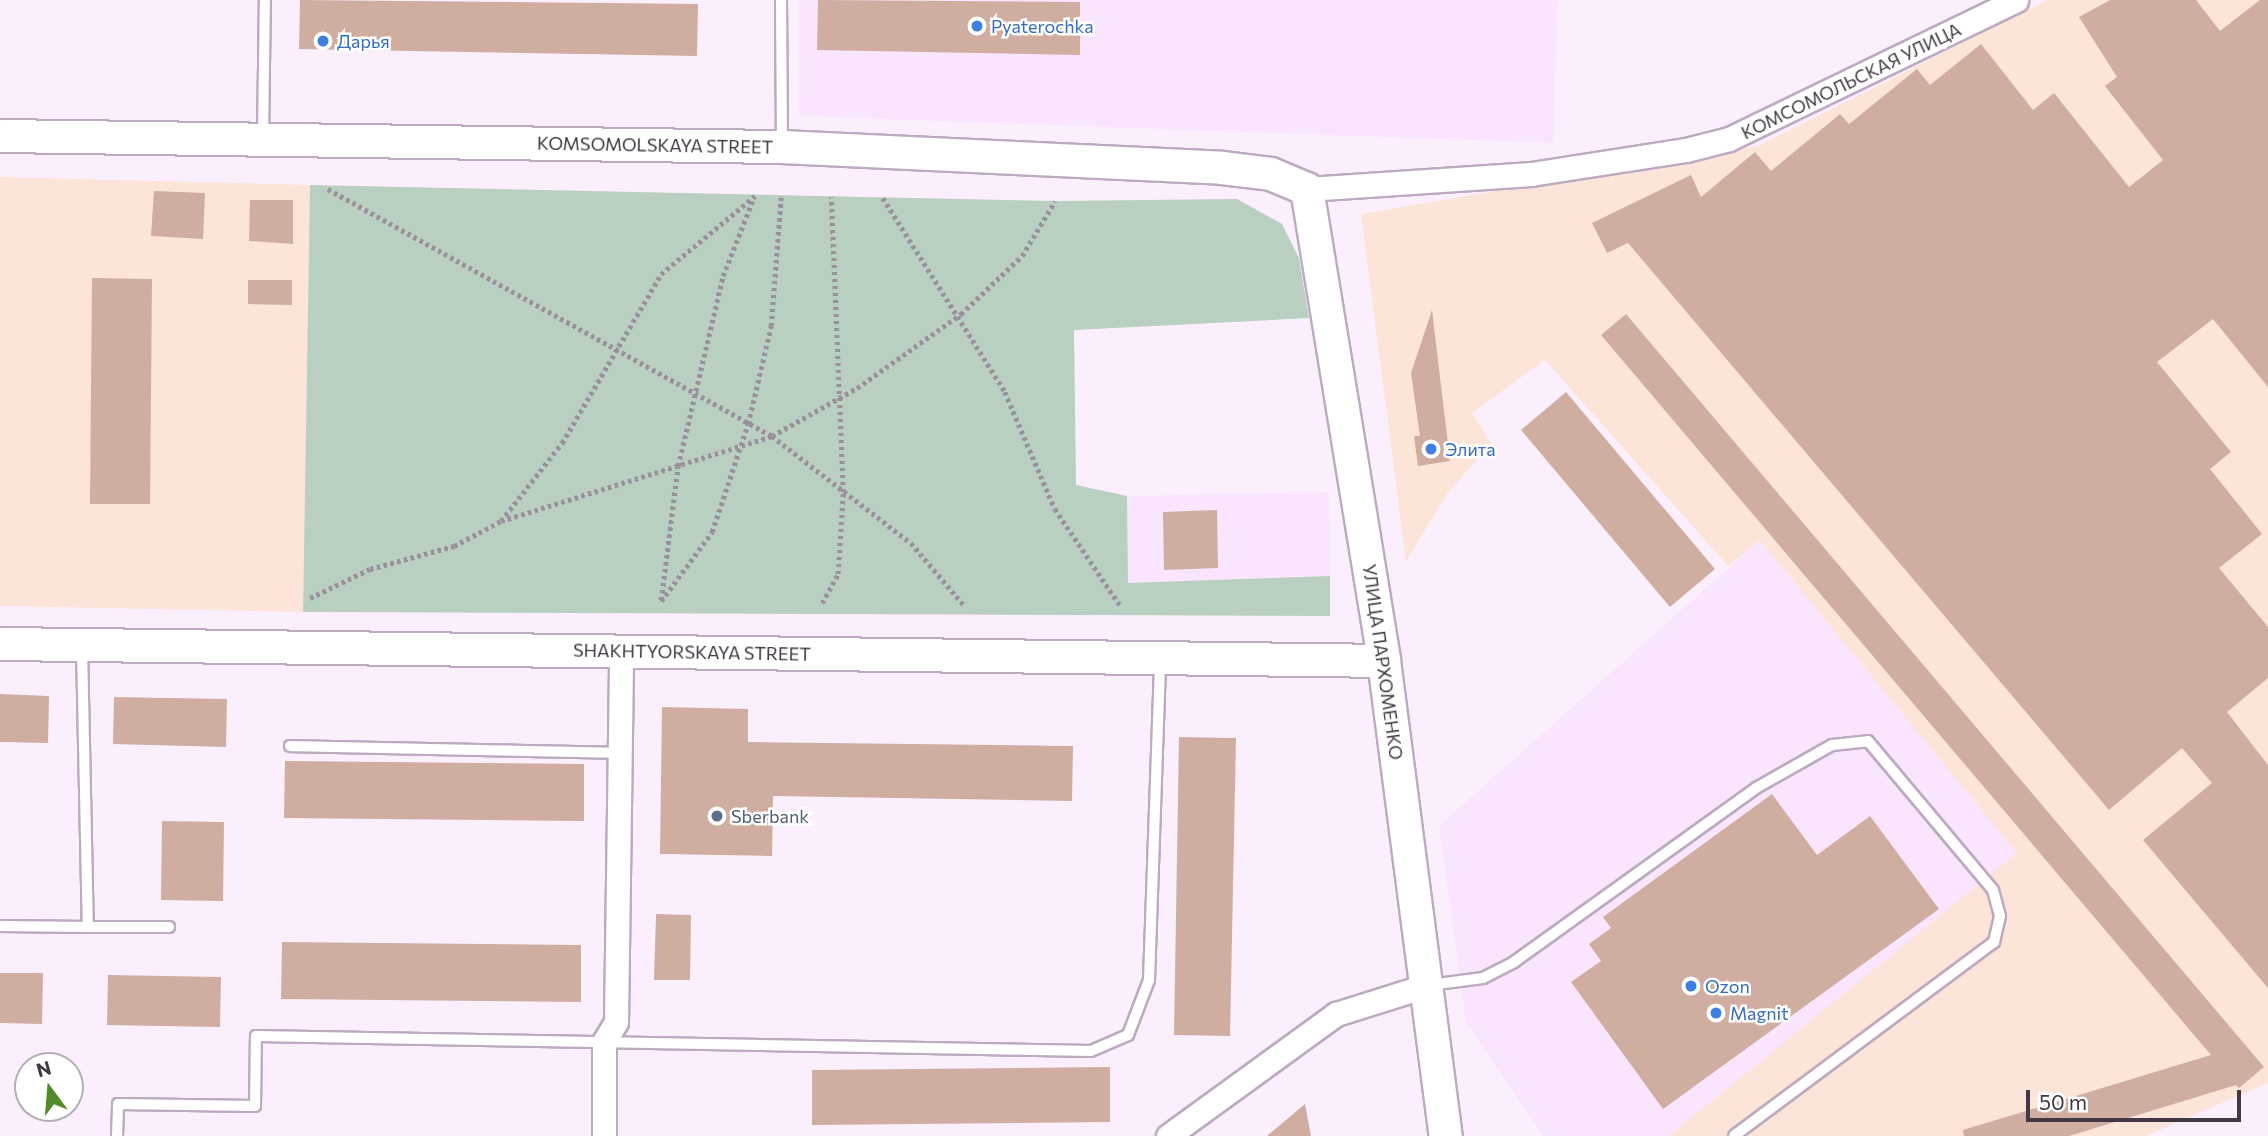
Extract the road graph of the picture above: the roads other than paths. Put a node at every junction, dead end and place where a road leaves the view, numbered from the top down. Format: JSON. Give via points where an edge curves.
{"nodes":[{"id":1,"x":265,"y":0,"type":"edge"},
{"id":2,"x":781,"y":0,"type":"edge"},
{"id":3,"x":2016,"y":0,"type":"edge"},
{"id":4,"x":0,"y":136,"type":"edge"},
{"id":5,"x":263,"y":140,"type":"junction"},
{"id":6,"x":782,"y":147,"type":"junction"},
{"id":7,"x":1307,"y":189,"type":"junction"},
{"id":8,"x":0,"y":644,"type":"edge"},
{"id":9,"x":82,"y":645,"type":"junction"},
{"id":10,"x":621,"y":651,"type":"junction"},
{"id":11,"x":1160,"y":658,"type":"junction"},
{"id":12,"x":1384,"y":661,"type":"junction"},
{"id":13,"x":290,"y":746,"type":"dead end"},
{"id":14,"x":620,"y":753,"type":"junction"},
{"id":15,"x":0,"y":926,"type":"edge"},
{"id":16,"x":88,"y":927,"type":"junction"},
{"id":17,"x":169,"y":927,"type":"dead end"},
{"id":18,"x":1428,"y":985,"type":"junction"},
{"id":19,"x":604,"y":1042,"type":"junction"},
{"id":20,"x":117,"y":1136,"type":"edge"},
{"id":21,"x":604,"y":1136,"type":"edge"},
{"id":22,"x":1168,"y":1136,"type":"edge"},
{"id":23,"x":1446,"y":1136,"type":"edge"},
{"id":24,"x":1734,"y":1136,"type":"edge"}],
"edges":[{"from":1,"to":5,"type":"lane"},
{"from":2,"to":6,"type":"lane"},
{"from":3,"to":7,"type":"street","name":"КОМСОМОЛЬСКАЯ УЛИЦА","via":[[1764,126],[1708,144],[1531,174]]},
{"from":4,"to":5,"type":"street","name":"KOMSOMOLSKAYA STREET"},
{"from":5,"to":6,"type":"street","name":"KOMSOMOLSKAYA STREET"},
{"from":6,"to":7,"type":"street","name":"KOMSOMOLSKAYA STREET","via":[[1222,168],[1271,174]]},
{"from":7,"to":12,"type":"street","name":"УЛИЦА ПАРХОМЕНКО"},
{"from":8,"to":9,"type":"street","name":"SHAKHTYORSKAYA STREET"},
{"from":9,"to":10,"type":"street","name":"SHAKHTYORSKAYA STREET"},
{"from":9,"to":16,"type":"lane"},
{"from":10,"to":11,"type":"street","name":"SHAKHTYORSKAYA STREET"},
{"from":10,"to":14,"type":"street"},
{"from":11,"to":12,"type":"street","name":"SHAKHTYORSKAYA STREET"},
{"from":11,"to":19,"type":"lane","via":[[1149,980],[1128,1035],[1091,1051]]},
{"from":12,"to":18,"type":"street","name":"УЛИЦА ПАРХОМЕНКО"},
{"from":13,"to":14,"type":"lane"},
{"from":14,"to":19,"type":"street","via":[[616,1023]]},
{"from":15,"to":16,"type":"lane"},
{"from":16,"to":17,"type":"lane"},
{"from":18,"to":22,"type":"street","via":[[1336,1014]]},
{"from":18,"to":23,"type":"street","name":"УЛИЦА ПАРХОМЕНКО"},
{"from":18,"to":24,"type":"lane","via":[[1483,978],[1514,962],[1756,788],[1832,745],[1868,741],[1993,890],[2000,916],[1994,942]]},
{"from":19,"to":20,"type":"lane","via":[[256,1036],[256,1107],[118,1104]]},
{"from":19,"to":21,"type":"street"}]}
